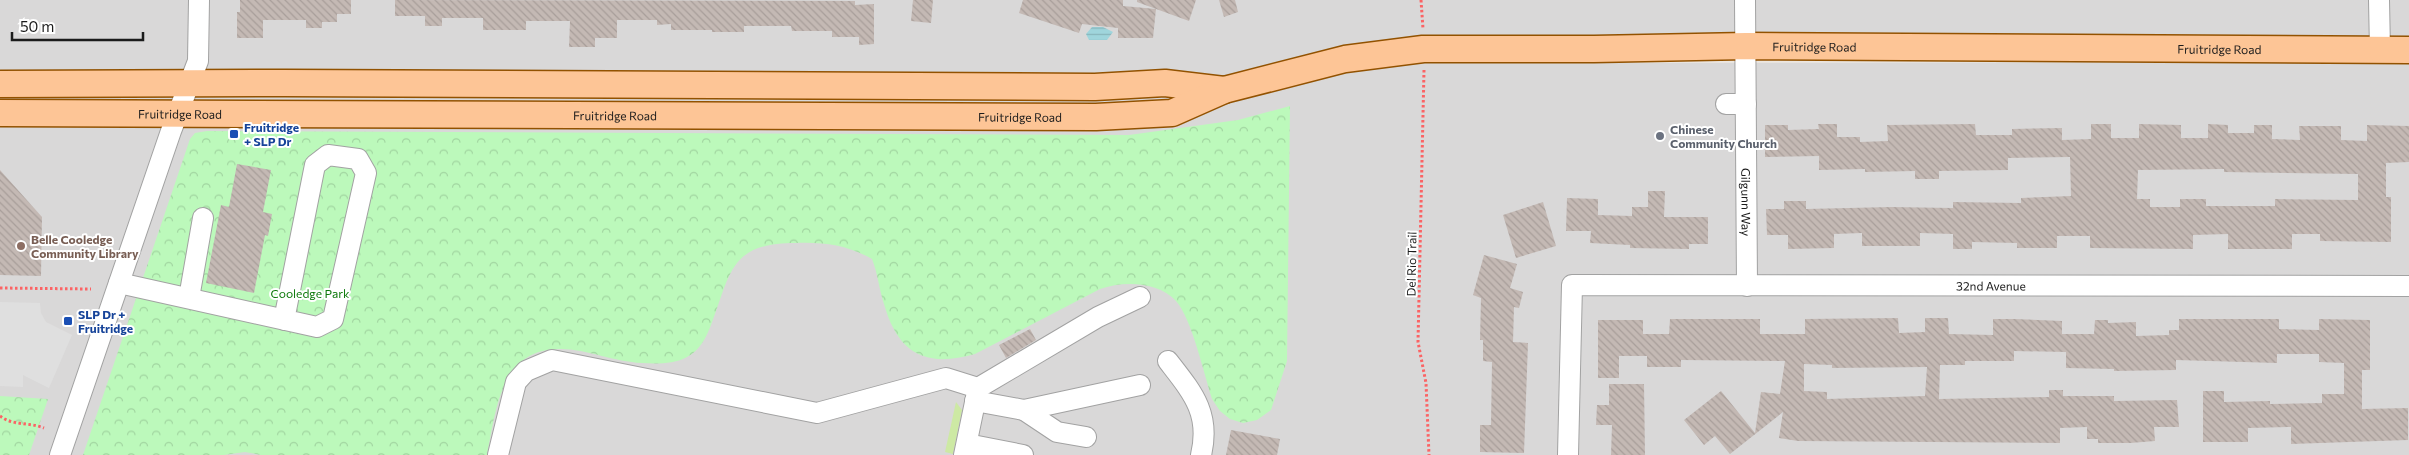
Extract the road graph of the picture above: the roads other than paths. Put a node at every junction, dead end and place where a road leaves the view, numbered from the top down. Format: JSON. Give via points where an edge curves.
{"nodes":[{"id":1,"x":199,"y":0,"type":"edge"},
{"id":2,"x":1745,"y":0,"type":"edge"},
{"id":3,"x":2379,"y":0,"type":"edge"},
{"id":4,"x":1746,"y":46,"type":"junction"},
{"id":5,"x":2380,"y":50,"type":"junction"},
{"id":6,"x":2409,"y":50,"type":"edge"},
{"id":7,"x":191,"y":83,"type":"junction"},
{"id":8,"x":0,"y":84,"type":"edge"},
{"id":9,"x":1224,"y":90,"type":"junction"},
{"id":10,"x":0,"y":113,"type":"edge"},
{"id":11,"x":178,"y":113,"type":"junction"},
{"id":12,"x":203,"y":218,"type":"dead end"},
{"id":13,"x":119,"y":283,"type":"junction"},
{"id":14,"x":1747,"y":286,"type":"junction"},
{"id":15,"x":2409,"y":286,"type":"edge"},
{"id":16,"x":189,"y":298,"type":"junction"},
{"id":17,"x":1140,"y":298,"type":"dead end"},
{"id":18,"x":284,"y":320,"type":"junction"},
{"id":19,"x":1168,"y":361,"type":"dead end"},
{"id":20,"x":1140,"y":385,"type":"dead end"},
{"id":21,"x":976,"y":394,"type":"junction"},
{"id":22,"x":1024,"y":410,"type":"junction"},
{"id":23,"x":1086,"y":436,"type":"dead end"},
{"id":24,"x":965,"y":449,"type":"edge"},
{"id":25,"x":60,"y":455,"type":"edge"},
{"id":26,"x":498,"y":455,"type":"edge"},
{"id":27,"x":1023,"y":455,"type":"edge"},
{"id":28,"x":1201,"y":455,"type":"edge"},
{"id":29,"x":1568,"y":455,"type":"edge"}],
"edges":[{"from":1,"to":7,"type":"street","via":[[198,61]]},
{"from":2,"to":4,"type":"street","name":"Gilgunn Way"},
{"from":3,"to":5,"type":"street"},
{"from":4,"to":5,"type":"main road","name":"Fruitridge Road"},
{"from":4,"to":9,"type":"main road","name":"Fruitridge Road","via":[[1418,50],[1345,59]]},
{"from":4,"to":14,"type":"street","name":"Gilgunn Way","via":[[1736,104]]},
{"from":5,"to":6,"type":"main road","name":"Fruitridge Road"},
{"from":7,"to":8,"type":"main road","name":"Fruitridge Road"},
{"from":7,"to":9,"type":"main road","name":"Fruitridge Road","via":[[1096,88],[1166,83]]},
{"from":7,"to":11,"type":"street"},
{"from":9,"to":11,"type":"main road","name":"Fruitridge Road","via":[[1172,113],[1096,117]]},
{"from":10,"to":11,"type":"main road","name":"Fruitridge Road"},
{"from":11,"to":13,"type":"street"},
{"from":12,"to":16,"type":"street"},
{"from":13,"to":16,"type":"street"},
{"from":13,"to":25,"type":"street"},
{"from":14,"to":15,"type":"street","name":"32nd Avenue"},
{"from":14,"to":29,"type":"street","name":"32nd Avenue","via":[[1572,285]]},
{"from":16,"to":18,"type":"street"},
{"from":17,"to":21,"type":"street","via":[[1098,317]]},
{"from":18,"to":18,"type":"street","via":[[317,327],[334,319],[366,173],[358,159],[328,155],[315,165]]},
{"from":19,"to":28,"type":"street","via":[[1197,401],[1204,419]]},
{"from":20,"to":22,"type":"street"},
{"from":21,"to":22,"type":"street"},
{"from":21,"to":24,"type":"street"},
{"from":21,"to":26,"type":"street","via":[[946,378],[817,414],[552,360],[526,371],[516,382]]},
{"from":22,"to":23,"type":"street","via":[[1057,432]]},
{"from":24,"to":27,"type":"street"}]}
